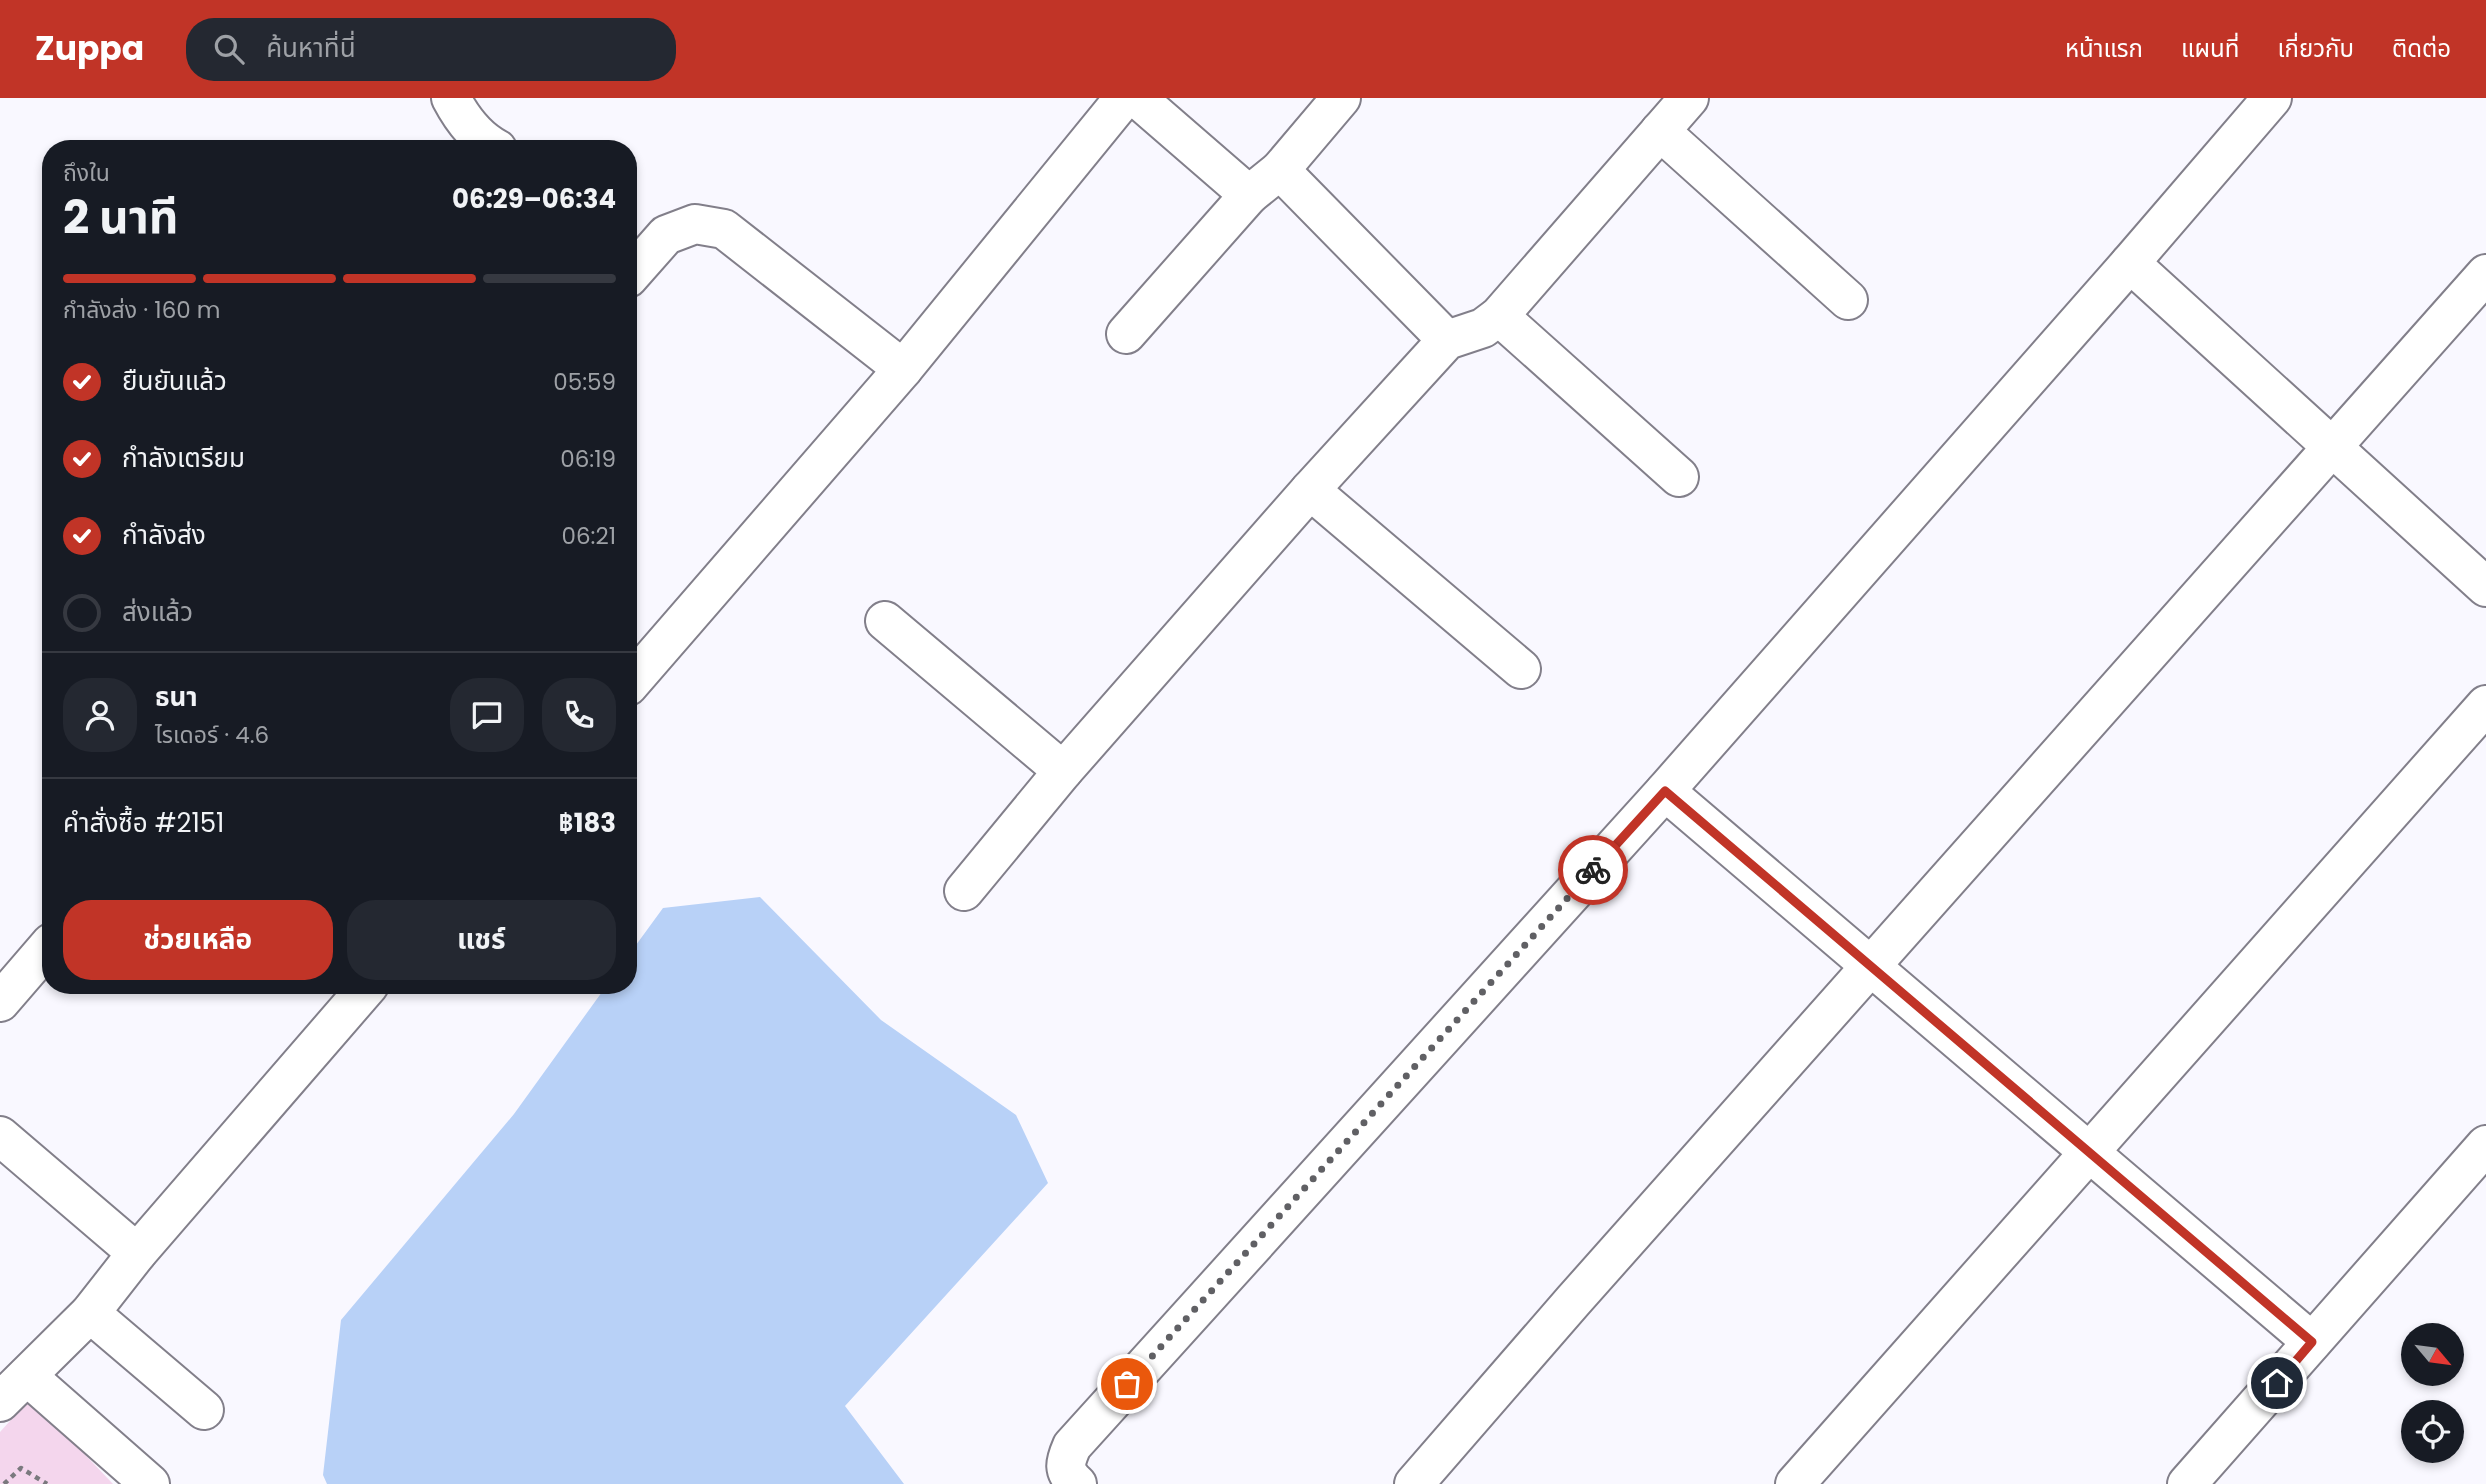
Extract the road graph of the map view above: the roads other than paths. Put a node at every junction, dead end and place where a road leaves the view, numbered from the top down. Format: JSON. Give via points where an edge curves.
{"nodes":[{"id":1,"x":451,"y":98,"type":"edge"},
{"id":2,"x":1124,"y":98,"type":"edge"},
{"id":3,"x":1137,"y":98,"type":"edge"},
{"id":4,"x":1341,"y":98,"type":"edge"},
{"id":5,"x":1689,"y":98,"type":"edge"},
{"id":6,"x":2272,"y":98,"type":"edge"},
{"id":7,"x":1660,"y":131,"type":"junction"},
{"id":8,"x":484,"y":140,"type":"edge"},
{"id":9,"x":1280,"y":170,"type":"junction"},
{"id":10,"x":1249,"y":195,"type":"junction"},
{"id":11,"x":2130,"y":263,"type":"junction"},
{"id":12,"x":637,"y":268,"type":"edge"},
{"id":13,"x":2486,"y":274,"type":"edge"},
{"id":14,"x":1847,"y":300,"type":"dead end"},
{"id":15,"x":1499,"y":316,"type":"junction"},
{"id":16,"x":1126,"y":334,"type":"dead end"},
{"id":17,"x":1447,"y":340,"type":"junction"},
{"id":18,"x":902,"y":369,"type":"junction"},
{"id":19,"x":2333,"y":449,"type":"junction"},
{"id":20,"x":1679,"y":477,"type":"dead end"},
{"id":21,"x":1310,"y":490,"type":"junction"},
{"id":22,"x":2486,"y":587,"type":"edge"},
{"id":23,"x":885,"y":621,"type":"dead end"},
{"id":24,"x":1521,"y":669,"type":"dead end"},
{"id":25,"x":637,"y":676,"type":"edge"},
{"id":26,"x":2486,"y":705,"type":"edge"},
{"id":27,"x":1063,"y":771,"type":"junction"},
{"id":28,"x":1665,"y":791,"type":"junction"},
{"id":29,"x":964,"y":891,"type":"dead end"},
{"id":30,"x":42,"y":953,"type":"edge"},
{"id":31,"x":1871,"y":967,"type":"junction"},
{"id":32,"x":361,"y":994,"type":"edge"},
{"id":33,"x":0,"y":1002,"type":"edge"},
{"id":34,"x":0,"y":1136,"type":"edge"},
{"id":35,"x":2486,"y":1145,"type":"edge"},
{"id":36,"x":2090,"y":1153,"type":"junction"},
{"id":37,"x":137,"y":1253,"type":"junction"},
{"id":38,"x":90,"y":1313,"type":"junction"},
{"id":39,"x":2312,"y":1342,"type":"junction"},
{"id":40,"x":27,"y":1376,"type":"junction"},
{"id":41,"x":0,"y":1402,"type":"edge"},
{"id":42,"x":204,"y":1409,"type":"dead end"},
{"id":43,"x":150,"y":1484,"type":"edge"},
{"id":44,"x":1077,"y":1484,"type":"edge"},
{"id":45,"x":1414,"y":1484,"type":"edge"},
{"id":46,"x":1795,"y":1484,"type":"edge"},
{"id":47,"x":2187,"y":1484,"type":"edge"}],
"edges":[{"from":1,"to":8,"type":"street","via":[[465,122]]},
{"from":2,"to":18,"type":"street"},
{"from":3,"to":10,"type":"street"},
{"from":4,"to":9,"type":"street"},
{"from":5,"to":7,"type":"street"},
{"from":6,"to":11,"type":"street"},
{"from":7,"to":14,"type":"street"},
{"from":7,"to":15,"type":"street"},
{"from":9,"to":10,"type":"street"},
{"from":9,"to":17,"type":"street"},
{"from":10,"to":16,"type":"street"},
{"from":11,"to":19,"type":"street"},
{"from":11,"to":28,"type":"street"},
{"from":12,"to":18,"type":"street","via":[[666,235],[695,224],[724,229]]},
{"from":13,"to":19,"type":"street"},
{"from":15,"to":17,"type":"street","via":[[1483,328]]},
{"from":15,"to":20,"type":"street"},
{"from":17,"to":21,"type":"street"},
{"from":18,"to":25,"type":"street"},
{"from":19,"to":22,"type":"street"},
{"from":19,"to":31,"type":"street"},
{"from":21,"to":24,"type":"street"},
{"from":21,"to":27,"type":"street"},
{"from":23,"to":27,"type":"street"},
{"from":26,"to":36,"type":"street"},
{"from":27,"to":29,"type":"street"},
{"from":28,"to":31,"type":"street"},
{"from":28,"to":44,"type":"street","via":[[1072,1446],[1065,1464]]},
{"from":30,"to":33,"type":"street"},
{"from":31,"to":36,"type":"street"},
{"from":31,"to":45,"type":"street"},
{"from":32,"to":37,"type":"street"},
{"from":34,"to":37,"type":"street"},
{"from":35,"to":39,"type":"street"},
{"from":36,"to":39,"type":"street"},
{"from":36,"to":46,"type":"street"},
{"from":37,"to":38,"type":"street"},
{"from":38,"to":40,"type":"street"},
{"from":38,"to":42,"type":"street"},
{"from":39,"to":47,"type":"street"},
{"from":40,"to":41,"type":"street"},
{"from":40,"to":43,"type":"street"}]}
